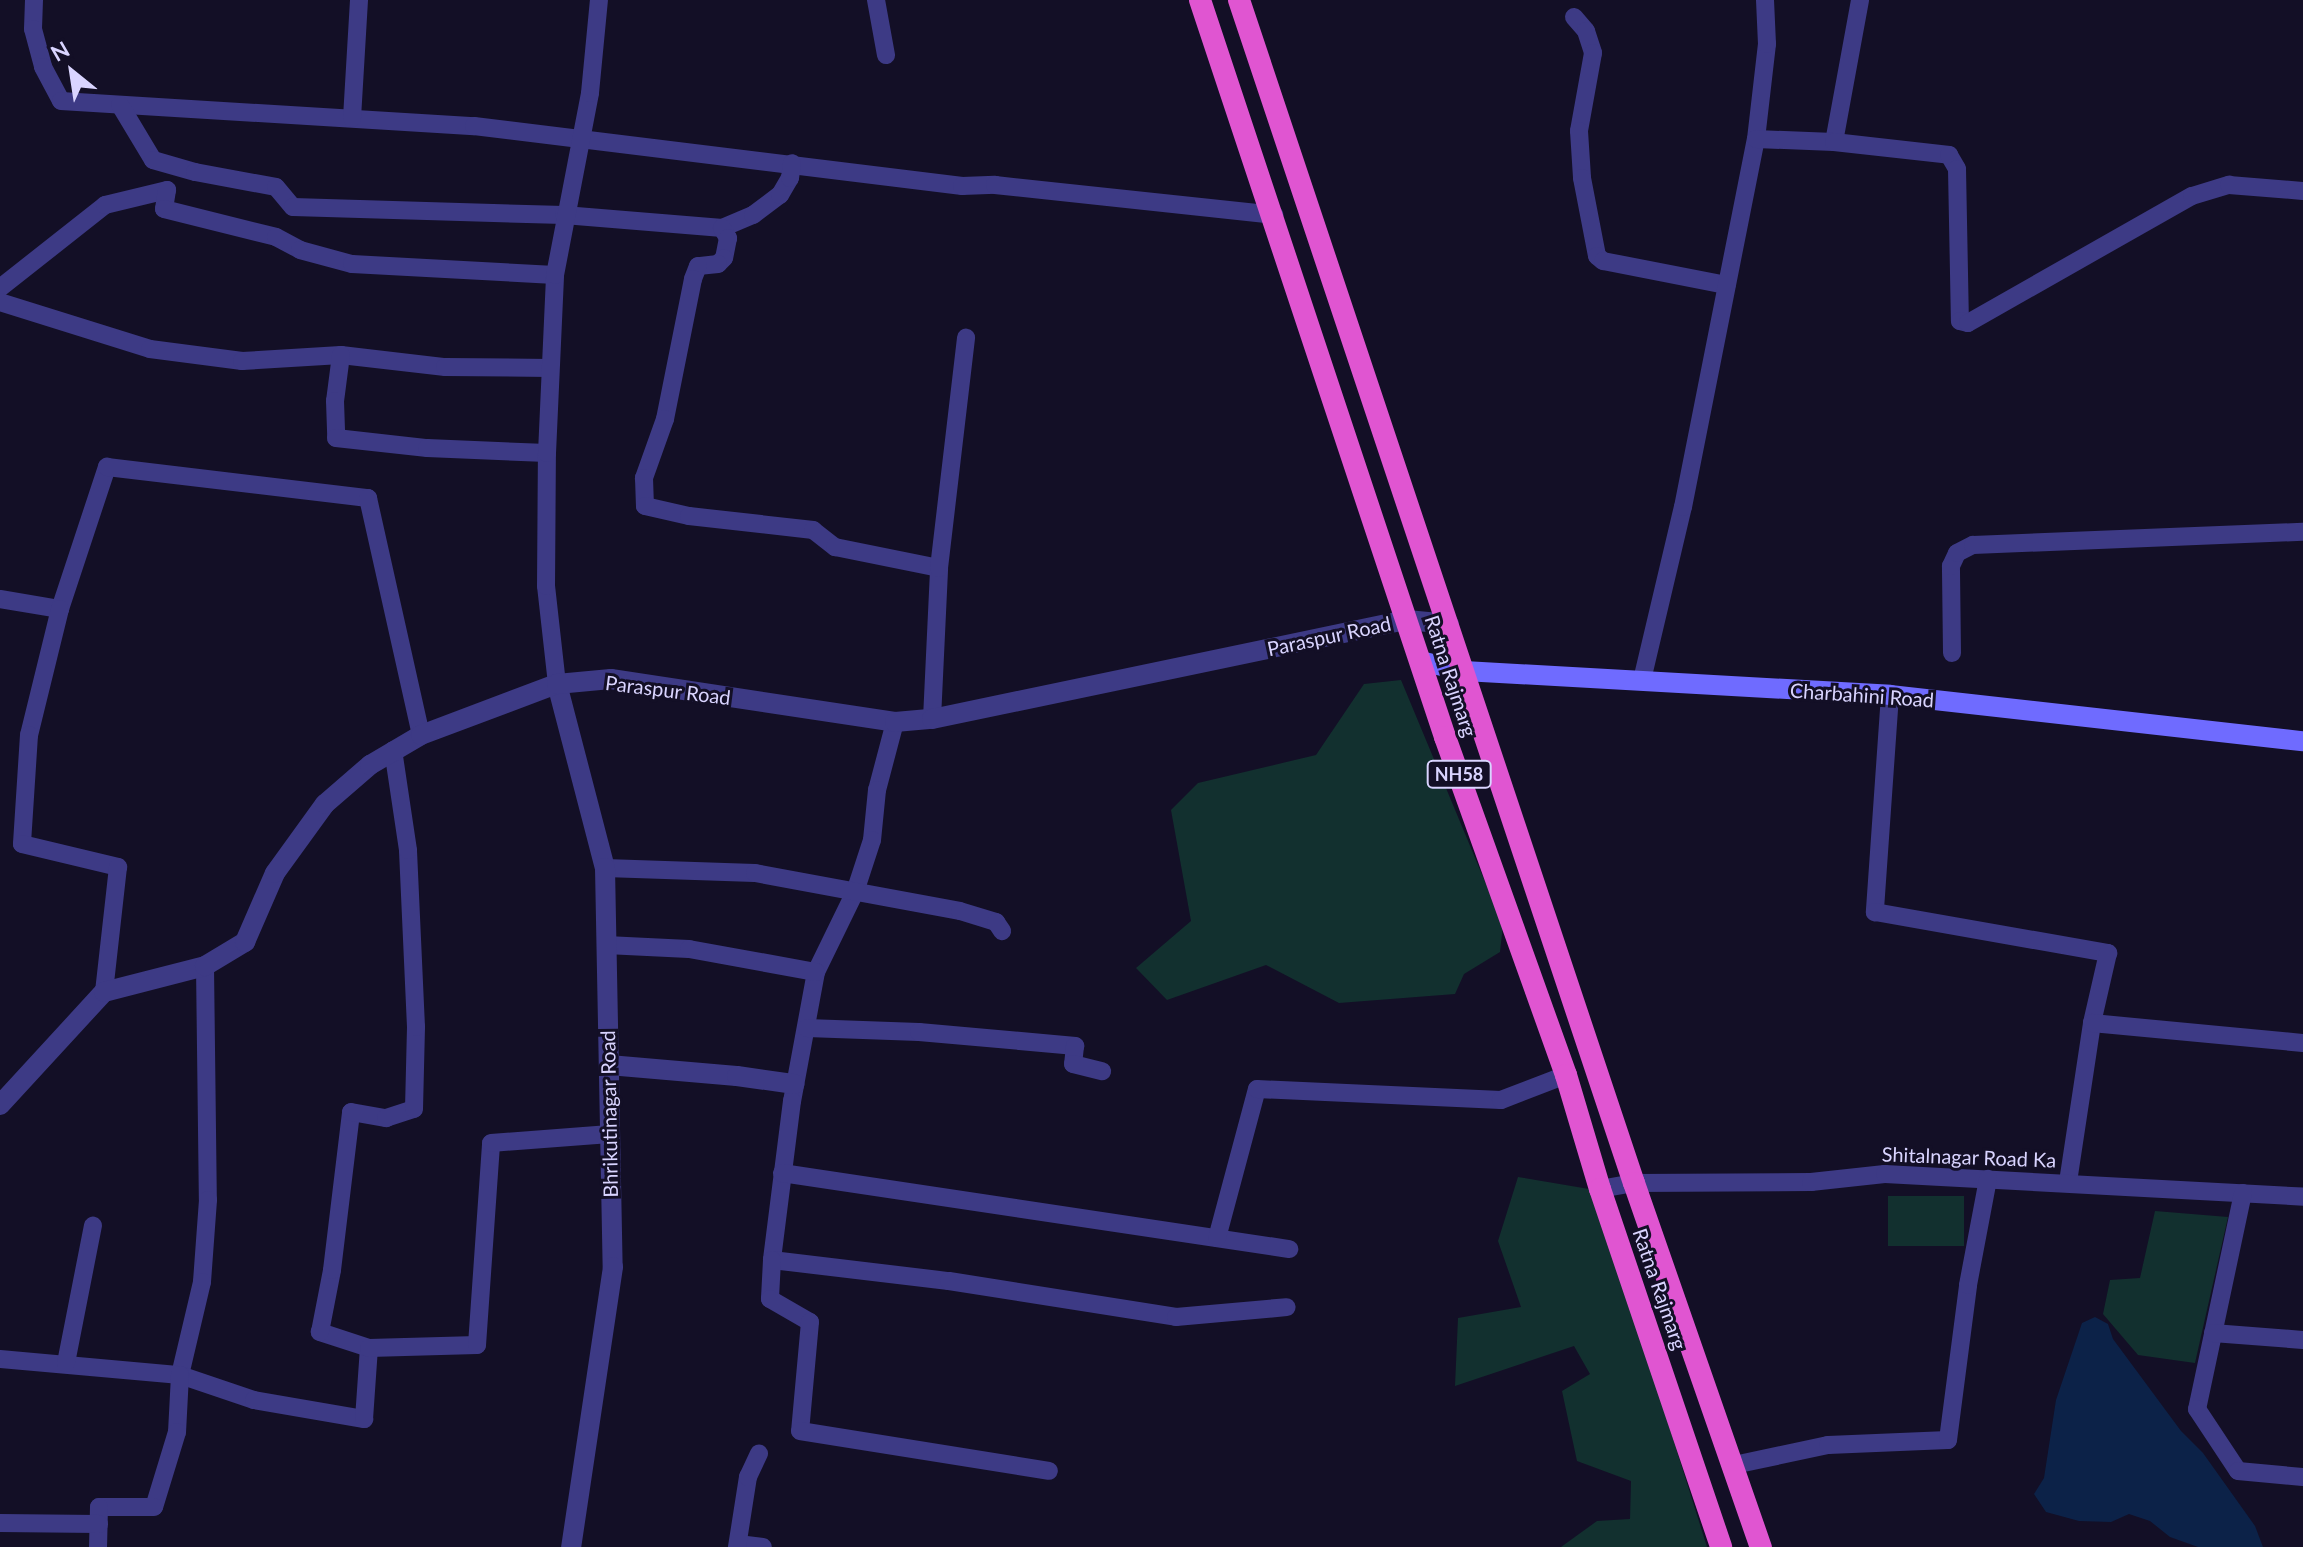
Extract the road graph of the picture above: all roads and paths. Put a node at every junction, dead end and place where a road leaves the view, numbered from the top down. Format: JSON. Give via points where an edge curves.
{"nodes":[{"id":1,"x":34,"y":0,"type":"edge"},
{"id":2,"x":359,"y":0,"type":"edge"},
{"id":3,"x":599,"y":0,"type":"edge"},
{"id":4,"x":876,"y":0,"type":"edge"},
{"id":5,"x":1200,"y":0,"type":"edge"},
{"id":6,"x":1239,"y":0,"type":"edge"},
{"id":7,"x":1765,"y":0,"type":"edge"},
{"id":8,"x":1860,"y":0,"type":"edge"},
{"id":9,"x":1574,"y":17,"type":"dead end"},
{"id":10,"x":886,"y":55,"type":"dead end"},
{"id":11,"x":120,"y":105,"type":"junction"},
{"id":12,"x":352,"y":118,"type":"junction"},
{"id":13,"x":1756,"y":139,"type":"junction"},
{"id":14,"x":579,"y":141,"type":"junction"},
{"id":15,"x":1834,"y":142,"type":"junction"},
{"id":16,"x":792,"y":163,"type":"junction"},
{"id":17,"x":2303,"y":191,"type":"edge"},
{"id":18,"x":564,"y":215,"type":"junction"},
{"id":19,"x":1274,"y":215,"type":"junction"},
{"id":20,"x":722,"y":228,"type":"junction"},
{"id":21,"x":555,"y":275,"type":"junction"},
{"id":22,"x":1727,"y":285,"type":"junction"},
{"id":23,"x":0,"y":288,"type":"edge"},
{"id":24,"x":0,"y":302,"type":"edge"},
{"id":25,"x":966,"y":338,"type":"dead end"},
{"id":26,"x":341,"y":355,"type":"junction"},
{"id":27,"x":550,"y":368,"type":"junction"},
{"id":28,"x":547,"y":453,"type":"junction"},
{"id":29,"x":2303,"y":532,"type":"edge"},
{"id":30,"x":939,"y":568,"type":"junction"},
{"id":31,"x":0,"y":599,"type":"edge"},
{"id":32,"x":60,"y":609,"type":"junction"},
{"id":33,"x":1407,"y":620,"type":"junction"},
{"id":34,"x":1449,"y":624,"type":"junction"},
{"id":35,"x":1952,"y":653,"type":"dead end"},
{"id":36,"x":1420,"y":661,"type":"junction"},
{"id":37,"x":1464,"y":671,"type":"junction"},
{"id":38,"x":1642,"y":680,"type":"junction"},
{"id":39,"x":557,"y":684,"type":"junction"},
{"id":40,"x":1890,"y":695,"type":"junction"},
{"id":41,"x":932,"y":719,"type":"junction"},
{"id":42,"x":895,"y":722,"type":"junction"},
{"id":43,"x":421,"y":735,"type":"junction"},
{"id":44,"x":2303,"y":741,"type":"edge"},
{"id":45,"x":393,"y":750,"type":"junction"},
{"id":46,"x":605,"y":868,"type":"junction"},
{"id":47,"x":855,"y":892,"type":"junction"},
{"id":48,"x":1002,"y":931,"type":"dead end"},
{"id":49,"x":606,"y":945,"type":"junction"},
{"id":50,"x":205,"y":966,"type":"junction"},
{"id":51,"x":816,"y":972,"type":"junction"},
{"id":52,"x":104,"y":992,"type":"junction"},
{"id":53,"x":2092,"y":1023,"type":"junction"},
{"id":54,"x":807,"y":1028,"type":"junction"},
{"id":55,"x":2303,"y":1043,"type":"edge"},
{"id":56,"x":609,"y":1065,"type":"junction"},
{"id":57,"x":1102,"y":1071,"type":"dead end"},
{"id":58,"x":1566,"y":1075,"type":"junction"},
{"id":59,"x":794,"y":1084,"type":"junction"},
{"id":60,"x":0,"y":1105,"type":"edge"},
{"id":61,"x":610,"y":1134,"type":"junction"},
{"id":62,"x":782,"y":1173,"type":"junction"},
{"id":63,"x":1988,"y":1179,"type":"junction"},
{"id":64,"x":2068,"y":1182,"type":"junction"},
{"id":65,"x":1634,"y":1183,"type":"junction"},
{"id":66,"x":1600,"y":1189,"type":"junction"},
{"id":67,"x":2243,"y":1193,"type":"junction"},
{"id":68,"x":2303,"y":1197,"type":"edge"},
{"id":69,"x":93,"y":1226,"type":"dead end"},
{"id":70,"x":1217,"y":1238,"type":"junction"},
{"id":71,"x":1289,"y":1249,"type":"dead end"},
{"id":72,"x":772,"y":1260,"type":"junction"},
{"id":73,"x":1287,"y":1307,"type":"dead end"},
{"id":74,"x":2213,"y":1333,"type":"junction"},
{"id":75,"x":2303,"y":1340,"type":"edge"},
{"id":76,"x":369,"y":1348,"type":"junction"},
{"id":77,"x":0,"y":1359,"type":"edge"},
{"id":78,"x":66,"y":1363,"type":"junction"},
{"id":79,"x":180,"y":1375,"type":"junction"},
{"id":80,"x":759,"y":1453,"type":"dead end"},
{"id":81,"x":1734,"y":1465,"type":"junction"},
{"id":82,"x":1049,"y":1471,"type":"dead end"},
{"id":83,"x":2303,"y":1477,"type":"edge"},
{"id":84,"x":0,"y":1523,"type":"edge"},
{"id":85,"x":99,"y":1524,"type":"junction"},
{"id":86,"x":737,"y":1546,"type":"edge"},
{"id":87,"x":98,"y":1547,"type":"edge"},
{"id":88,"x":571,"y":1547,"type":"edge"},
{"id":89,"x":763,"y":1547,"type":"edge"},
{"id":90,"x":1721,"y":1547,"type":"edge"},
{"id":91,"x":1761,"y":1547,"type":"edge"}],
"edges":[{"from":1,"to":11,"type":"street","via":[[33,29],[61,101]]},
{"from":2,"to":12,"type":"street"},
{"from":3,"to":14,"type":"street","via":[[590,93]]},
{"from":4,"to":10,"type":"street"},
{"from":5,"to":19,"type":"highway","name":"Ratna Rajmarg","number":"NH58"},
{"from":6,"to":34,"type":"highway","name":"Ratna Rajmarg","number":"NH58"},
{"from":7,"to":13,"type":"street","via":[[1767,44]]},
{"from":8,"to":15,"type":"street"},
{"from":9,"to":22,"type":"street","via":[[1586,31],[1593,53],[1579,131],[1597,256]]},
{"from":11,"to":12,"type":"street"},
{"from":11,"to":18,"type":"street","via":[[153,160],[276,187],[293,207]]},
{"from":12,"to":14,"type":"street","via":[[474,126]]},
{"from":13,"to":15,"type":"street"},
{"from":13,"to":22,"type":"street"},
{"from":14,"to":16,"type":"street"},
{"from":14,"to":18,"type":"street"},
{"from":15,"to":17,"type":"street","via":[[1949,155],[1957,169],[1960,321],[1968,323],[2192,196],[2229,185]]},
{"from":16,"to":19,"type":"street","via":[[962,186],[995,185]]},
{"from":16,"to":20,"type":"street","via":[[780,195],[753,215]]},
{"from":18,"to":20,"type":"street"},
{"from":18,"to":21,"type":"street"},
{"from":19,"to":33,"type":"highway","name":"Ratna Rajmarg","number":"NH58"},
{"from":20,"to":30,"type":"street","via":[[728,238],[724,258],[698,266],[693,279],[665,419],[644,478],[645,506],[813,530],[835,547]]},
{"from":21,"to":23,"type":"street","via":[[352,264],[300,250],[276,237],[164,209],[167,190],[105,205]]},
{"from":21,"to":27,"type":"street"},
{"from":22,"to":38,"type":"street"},
{"from":24,"to":26,"type":"street","via":[[150,349],[242,361]]},
{"from":25,"to":30,"type":"street"},
{"from":26,"to":27,"type":"street","via":[[445,367]]},
{"from":26,"to":28,"type":"street","via":[[336,438]]},
{"from":27,"to":28,"type":"street"},
{"from":28,"to":39,"type":"street","via":[[546,586]]},
{"from":29,"to":35,"type":"street","via":[[1973,545],[1957,553],[1951,566]]},
{"from":30,"to":41,"type":"street"},
{"from":31,"to":32,"type":"street"},
{"from":32,"to":43,"type":"street","via":[[107,467],[368,498]]},
{"from":32,"to":52,"type":"street","via":[[29,735],[22,844],[118,867]]},
{"from":33,"to":34,"type":"street","name":"Paraspur Road"},
{"from":33,"to":36,"type":"highway","name":"Ratna Rajmarg","number":"NH58"},
{"from":33,"to":41,"type":"street","name":"Paraspur Road"},
{"from":34,"to":37,"type":"highway","name":"Ratna Rajmarg","number":"NH58"},
{"from":36,"to":37,"type":"main road","name":"Charbahini Road"},
{"from":36,"to":58,"type":"highway","name":"Ratna Rajmarg","number":"NH58"},
{"from":37,"to":38,"type":"main road","name":"Charbahini Road"},
{"from":37,"to":65,"type":"highway","name":"Ratna Rajmarg","number":"NH58"},
{"from":38,"to":40,"type":"main road","name":"Charbahini Road"},
{"from":39,"to":42,"type":"street","name":"Paraspur Road","via":[[611,679]]},
{"from":39,"to":43,"type":"street","name":"Paraspur Road"},
{"from":39,"to":46,"type":"street","name":"Bhrikutinagar Road"},
{"from":40,"to":44,"type":"main road","name":"Charbahini Road"},
{"from":40,"to":53,"type":"street","via":[[1875,912],[2108,953]]},
{"from":41,"to":42,"type":"street","name":"Paraspur Road"},
{"from":42,"to":47,"type":"street","via":[[877,790],[872,840]]},
{"from":43,"to":45,"type":"street","name":"Paraspur Road"},
{"from":45,"to":50,"type":"street","name":"Paraspur Road","via":[[325,804],[275,873],[245,942]]},
{"from":45,"to":76,"type":"street","via":[[408,850],[414,1109],[386,1118],[351,1112],[320,1332]]},
{"from":46,"to":47,"type":"street","via":[[755,873]]},
{"from":46,"to":49,"type":"street","name":"Bhrikutinagar Road"},
{"from":47,"to":48,"type":"street","via":[[960,911],[996,922]]},
{"from":47,"to":51,"type":"street"},
{"from":49,"to":51,"type":"street","via":[[689,949]]},
{"from":49,"to":56,"type":"street","name":"Bhrikutinagar Road"},
{"from":50,"to":52,"type":"street","name":"Paraspur Road"},
{"from":50,"to":79,"type":"street","via":[[208,1200],[202,1282]]},
{"from":51,"to":54,"type":"street"},
{"from":52,"to":60,"type":"street"},
{"from":53,"to":55,"type":"street"},
{"from":53,"to":64,"type":"street"},
{"from":54,"to":57,"type":"street","via":[[1075,1046],[1073,1064]]},
{"from":54,"to":59,"type":"street"},
{"from":56,"to":59,"type":"street"},
{"from":56,"to":61,"type":"street","name":"Bhrikutinagar Road"},
{"from":58,"to":66,"type":"highway","name":"Ratna Rajmarg","number":"NH58"},
{"from":58,"to":70,"type":"street","via":[[1501,1100],[1257,1089]]},
{"from":59,"to":62,"type":"street"},
{"from":61,"to":76,"type":"street","via":[[491,1143],[477,1345]]},
{"from":61,"to":88,"type":"street","name":"Bhrikutinagar Road","via":[[613,1267]]},
{"from":62,"to":70,"type":"street"},
{"from":62,"to":72,"type":"street"},
{"from":63,"to":64,"type":"street","name":"Shitalnagar Road Ka"},
{"from":63,"to":65,"type":"street","name":"Shitalnagar Road Ka","via":[[1885,1174],[1811,1182]]},
{"from":63,"to":81,"type":"street","via":[[1948,1440],[1828,1445]]},
{"from":64,"to":67,"type":"street","name":"Shitalnagar Road Ka"},
{"from":65,"to":66,"type":"street","name":"Shitalnagar Road Ka"},
{"from":65,"to":81,"type":"highway","name":"Ratna Rajmarg","number":"NH58"},
{"from":66,"to":90,"type":"highway","name":"Ratna Rajmarg","number":"NH58"},
{"from":67,"to":68,"type":"street","name":"Shitalnagar Road Ka"},
{"from":67,"to":74,"type":"street"},
{"from":69,"to":78,"type":"street"},
{"from":70,"to":71,"type":"street"},
{"from":72,"to":73,"type":"street","via":[[1176,1317]]},
{"from":72,"to":82,"type":"street","via":[[770,1299],[810,1322],[800,1431]]},
{"from":74,"to":75,"type":"street"},
{"from":74,"to":83,"type":"street","via":[[2197,1409],[2238,1471]]},
{"from":76,"to":79,"type":"street","via":[[364,1419],[254,1400]]},
{"from":77,"to":78,"type":"street"},
{"from":78,"to":79,"type":"street"},
{"from":79,"to":85,"type":"street","via":[[177,1432],[154,1507],[99,1507]]},
{"from":80,"to":86,"type":"street","via":[[748,1477]]},
{"from":81,"to":91,"type":"highway","name":"Ratna Rajmarg","number":"NH58"},
{"from":84,"to":85,"type":"street"},
{"from":85,"to":87,"type":"street"},
{"from":86,"to":89,"type":"street"}]}
